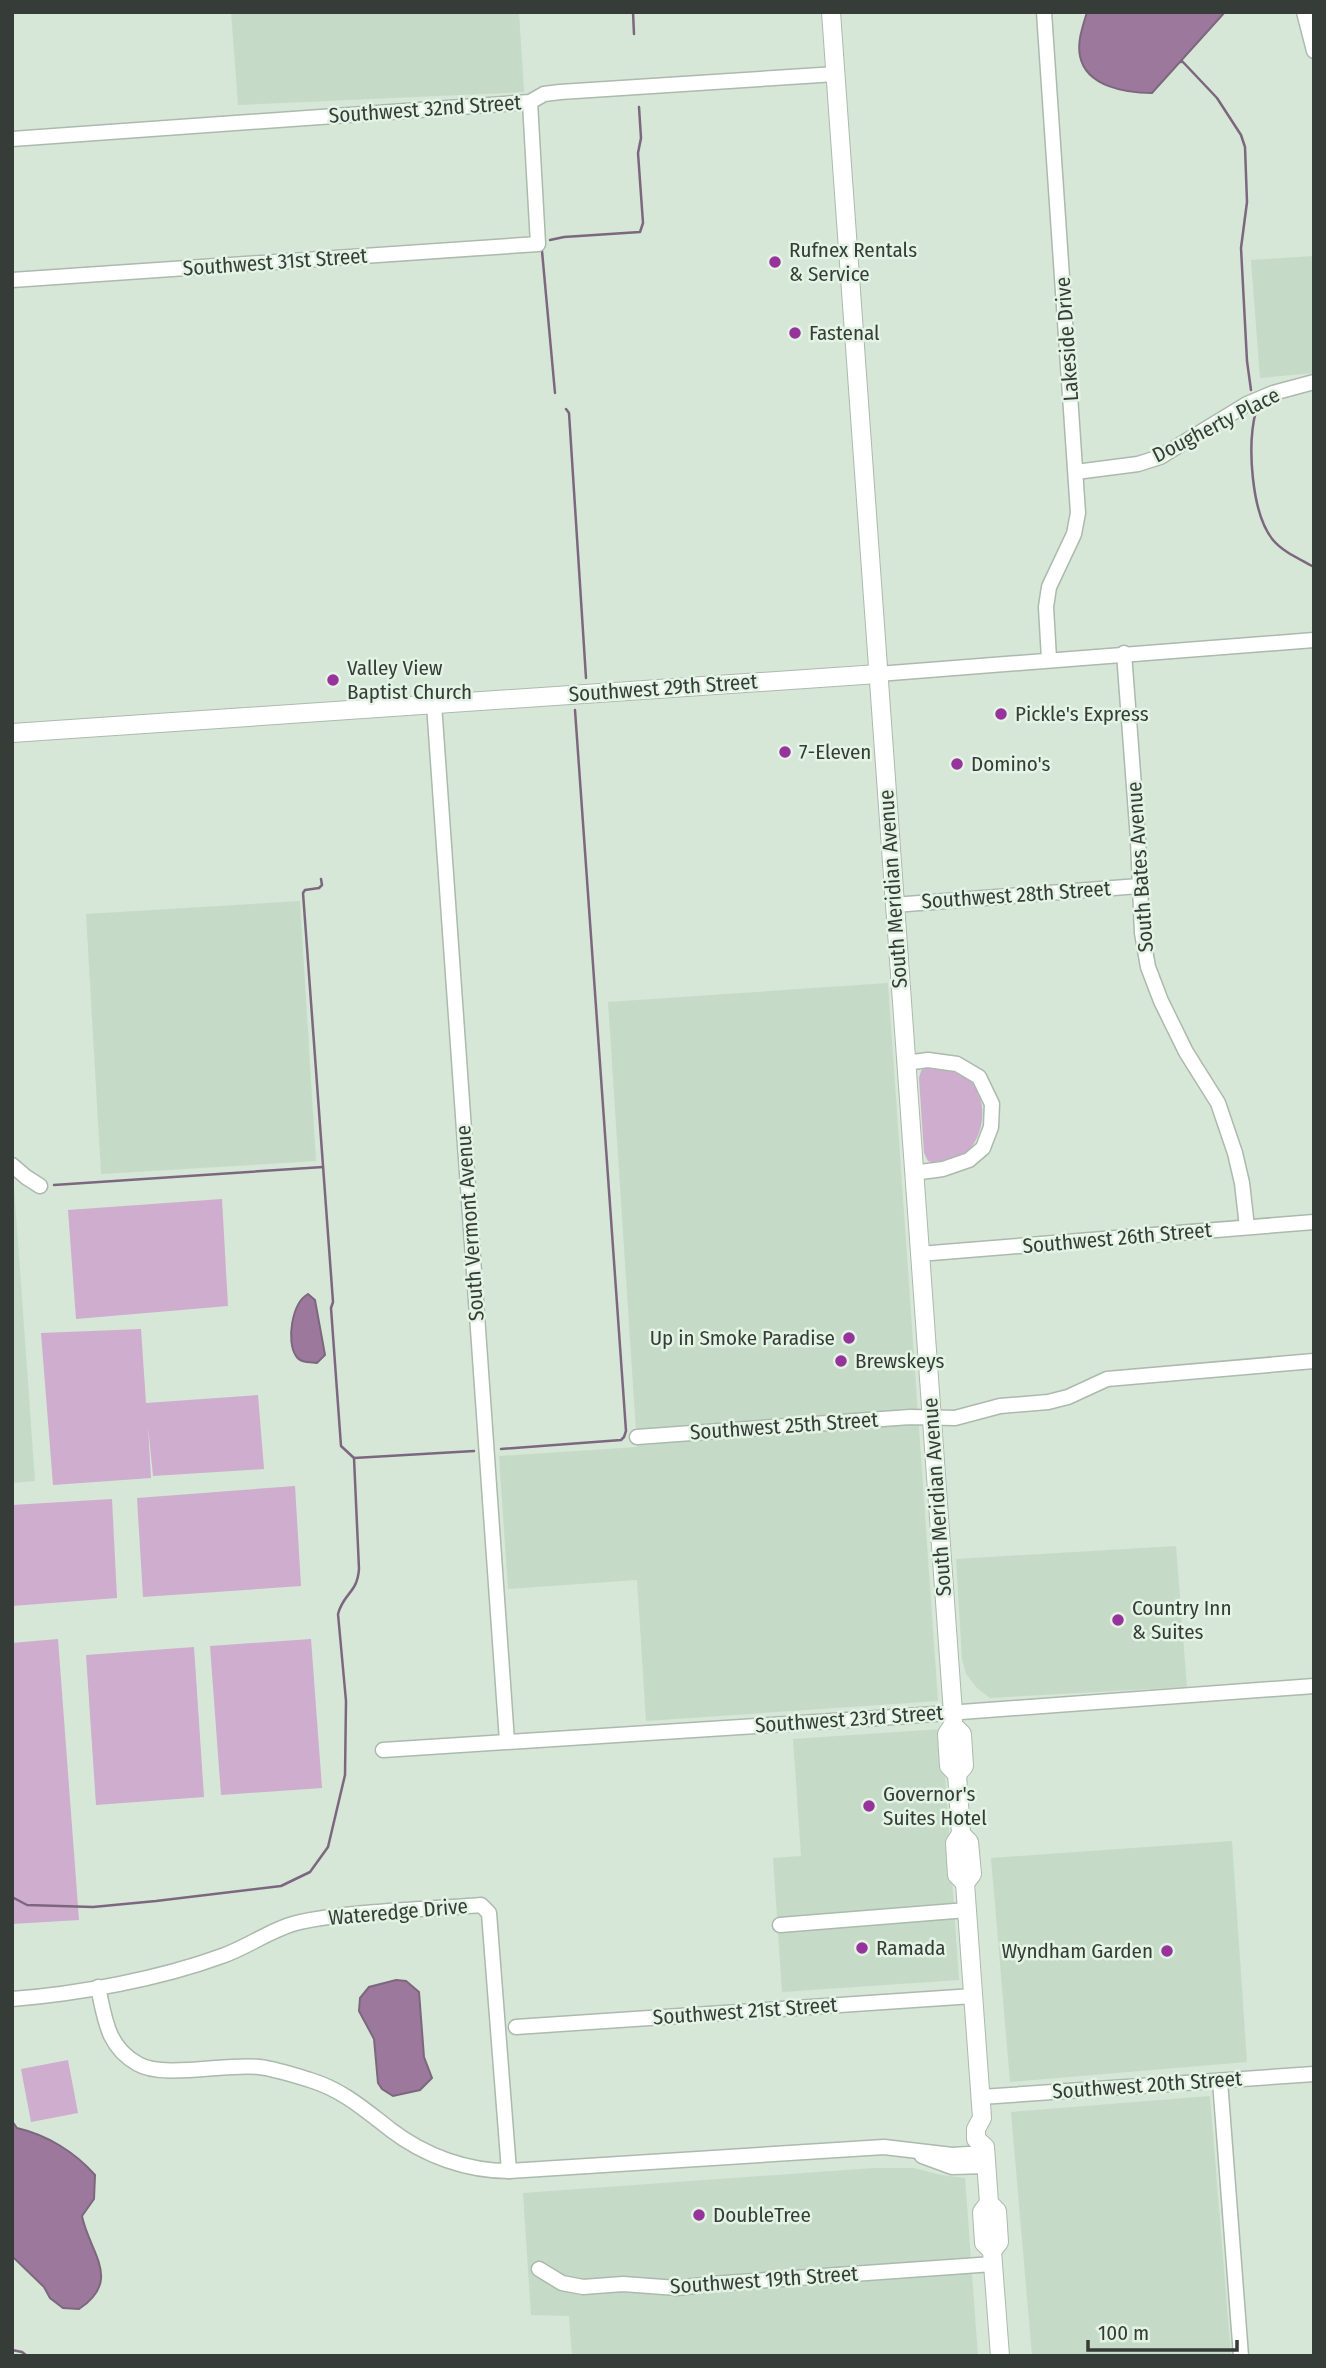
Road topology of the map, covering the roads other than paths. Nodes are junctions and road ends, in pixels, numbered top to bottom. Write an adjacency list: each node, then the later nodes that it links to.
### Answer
1 (831, 12): 5 (main road, South Meridian Avenue)
2 (1044, 12): 10 (street, Lakeside Drive)
3 (1304, 12): 4 (street)
4 (1314, 51)
5 (836, 74): 6 (street, Southwest 32nd Street); 14 (main road, South Meridian Avenue)
6 (530, 102): 7 (street, Southwest 32nd Street); 8 (street, Southwest 31st Street)
7 (12, 139)
8 (12, 280)
9 (1314, 382): 10 (street, Dougherty Place)
10 (1076, 472): 13 (street, Lakeside Drive)
11 (1314, 639): 12 (street, Southwest 29th Street)
12 (1124, 653): 13 (street, Southwest 29th Street); 17 (street, South Bates Avenue)
13 (1049, 659): 14 (street, Southwest 29th Street)
14 (878, 674): 15 (main road, Southwest 29th Street); 18 (main road, South Meridian Avenue)
15 (434, 704): 16 (main road, Southwest 29th Street); 31 (street, South Vermont Avenue)
16 (12, 733)
17 (1139, 886): 18 (street, Southwest 28th Street); 24 (street, South Bates Avenue)
18 (894, 905): 19 (main road, South Meridian Avenue)
19 (905, 1063): 21 (main road, South Meridian Avenue); 21 (street)
20 (12, 1166): 22 (street)
21 (914, 1173): 25 (main road, South Meridian Avenue)
22 (31, 1184)
23 (1314, 1222): 24 (street, Southwest 26th Street)
24 (1247, 1227): 25 (street, Southwest 26th Street)
25 (919, 1254): 27 (main road, South Meridian Avenue)
26 (1314, 1361): 27 (street, Southwest 25th Street)
27 (932, 1417): 28 (street, Southwest 25th Street); 30 (main road, South Meridian Avenue)
28 (637, 1437)
29 (1314, 1686): 30 (street, Southwest 23rd Street)
30 (953, 1719): 31 (street, Southwest 23rd Street); 33 (main road, South Meridian Avenue)
31 (507, 1741): 32 (street, Southwest 23rd Street)
32 (383, 1750)
33 (967, 1910): 34 (street); 36 (main road, South Meridian Avenue)
34 (780, 1925)
35 (98, 1987): 37 (street, Wateredge Drive); 43 (street); 43 (street, Wateredge Drive)
36 (973, 1996): 38 (street, Southwest 21st Street); 41 (main road, South Meridian Avenue)
37 (12, 1999)
38 (516, 2027)
39 (1314, 2074): 40 (street, Southwest 20th Street)
40 (1220, 2081): 41 (street, Southwest 20th Street); 47 (street)
41 (981, 2097): 42 (main road, South Meridian Avenue)
42 (985, 2155): 43 (street); 44 (main road, South Meridian Avenue)
43 (509, 2171)
44 (993, 2258): 45 (street, Southwest 19th Street); 46 (main road, South Meridian Avenue)
45 (539, 2269)
46 (1000, 2356)
47 (1241, 2356)

